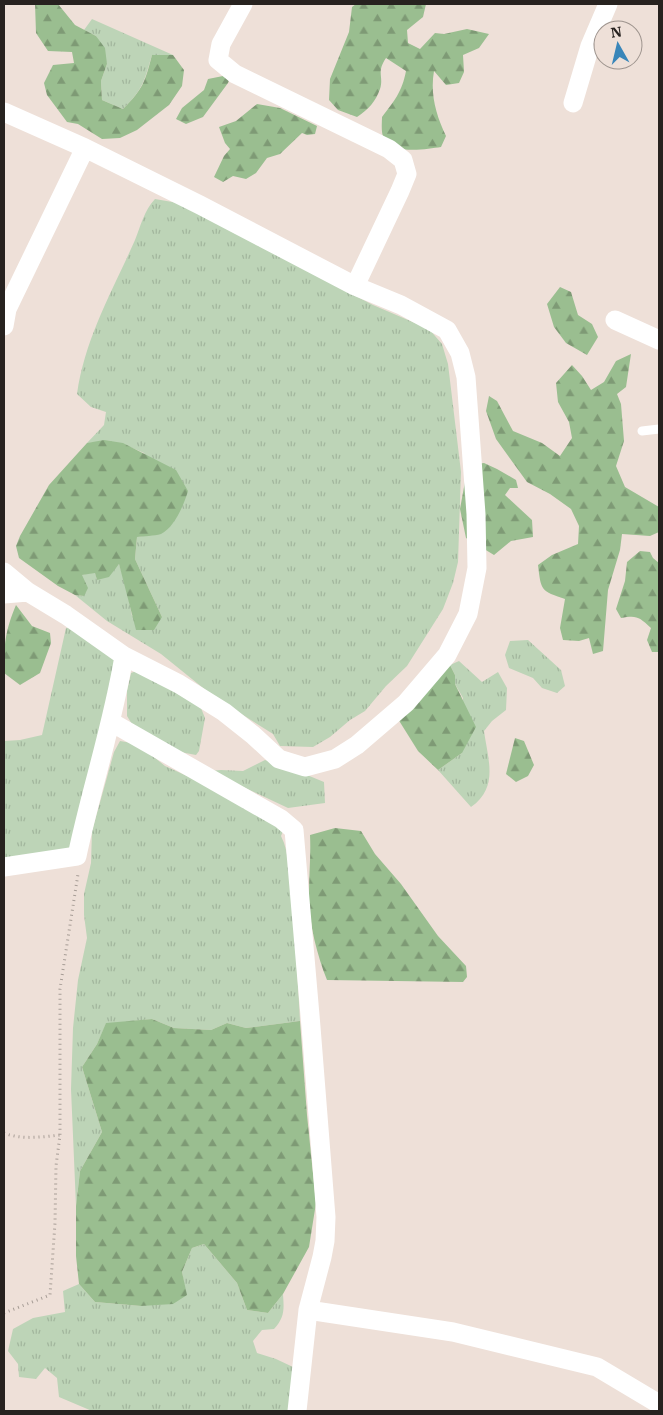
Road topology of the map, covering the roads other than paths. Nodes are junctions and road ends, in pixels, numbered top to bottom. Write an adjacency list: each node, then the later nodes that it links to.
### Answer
1 (243, 4): 6 (street)
2 (608, 4): 3 (street)
3 (572, 103)
4 (5, 119): 5 (street)
5 (85, 148): 6 (street); 8 (street)
6 (355, 286): 15 (street)
7 (615, 320): 9 (street)
8 (4, 326)
9 (659, 340)
10 (659, 429): 11 (lane)
11 (642, 431)
12 (4, 572): 13 (street)
13 (28, 592): 14 (street); 15 (street)
14 (4, 594)
15 (124, 656): 16 (street)
16 (111, 722): 17 (street); 18 (street)
17 (4, 867)
18 (308, 1310): 19 (street); 20 (street)
19 (659, 1404)
20 (297, 1411)

